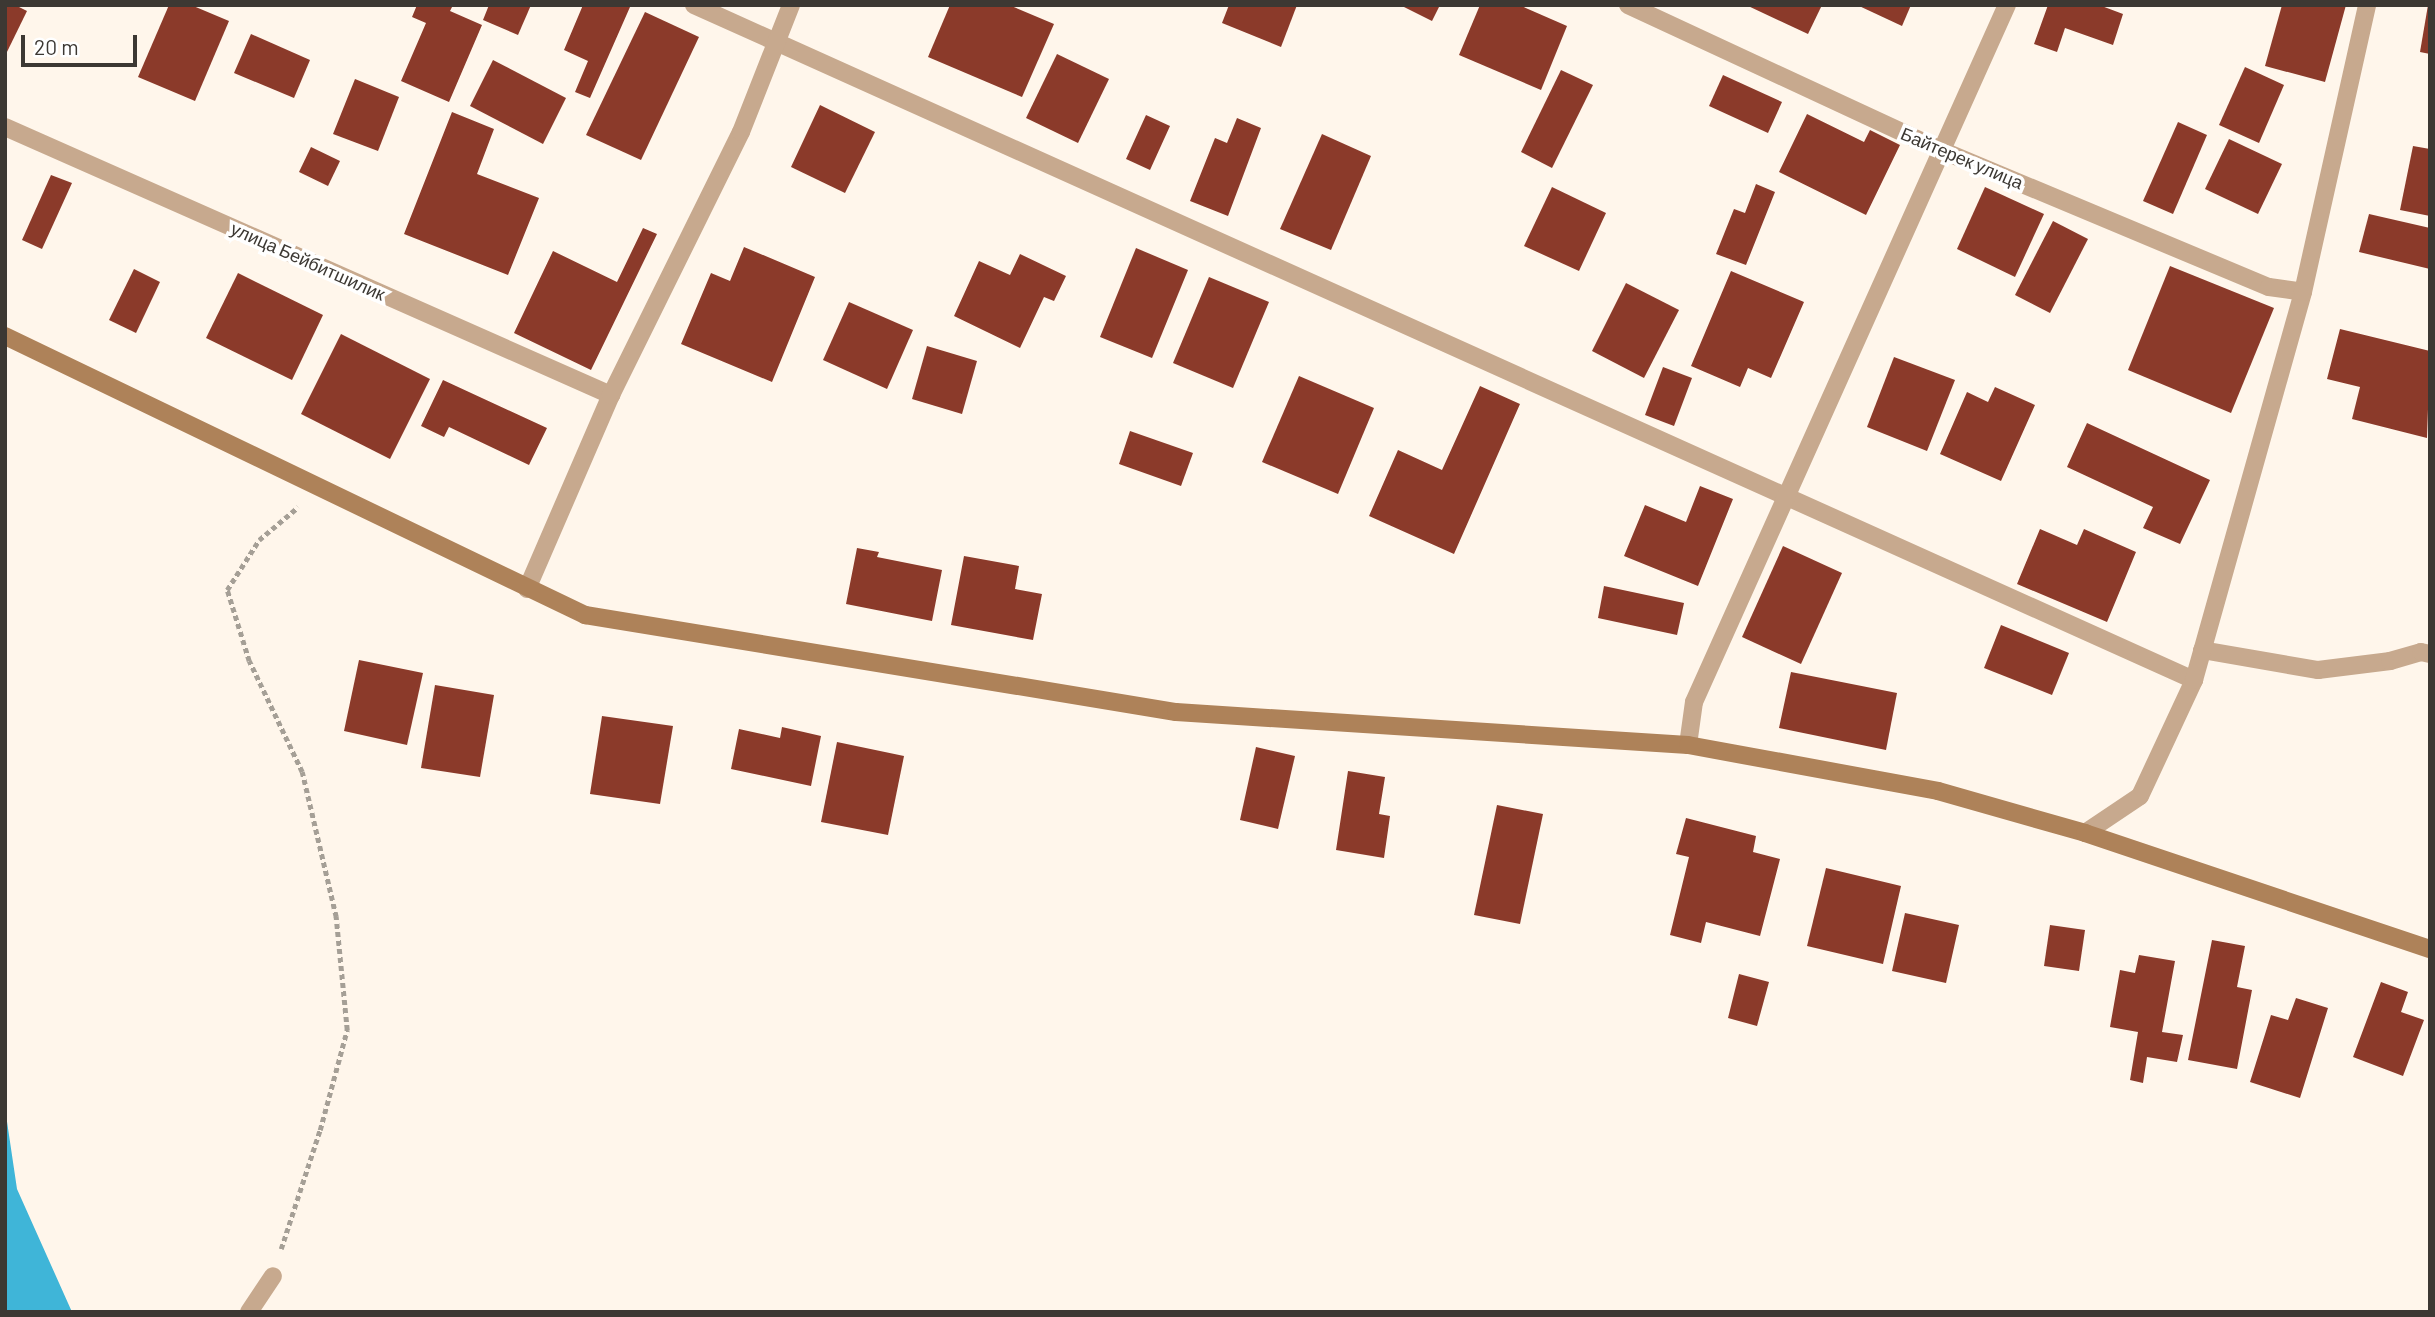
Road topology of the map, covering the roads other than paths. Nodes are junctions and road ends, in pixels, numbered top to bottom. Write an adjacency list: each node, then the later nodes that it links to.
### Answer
1 (694, 5): 6 (street)
2 (791, 5): 6 (street)
3 (1628, 5): 8 (street, Байтерек улица)
4 (2007, 5): 8 (street)
5 (2367, 5): 9 (street)
6 (775, 42): 11 (street); 12 (street)
7 (5, 127): 11 (street, улица Бейбитшилик)
8 (1941, 150): 9 (street, Байтерек улица); 12 (street)
9 (2303, 292): 14 (street)
10 (5, 336): 13 (street)
11 (611, 395): 13 (street)
12 (1786, 496): 16 (street); 17 (street)
13 (527, 589): 17 (street)
14 (2202, 650): 15 (street); 16 (street)
15 (2430, 654)
16 (2194, 680): 18 (street)
17 (1688, 745): 18 (street)
18 (2085, 833): 19 (street)
19 (2430, 949)
20 (272, 1276): 21 (street)
21 (249, 1312)

